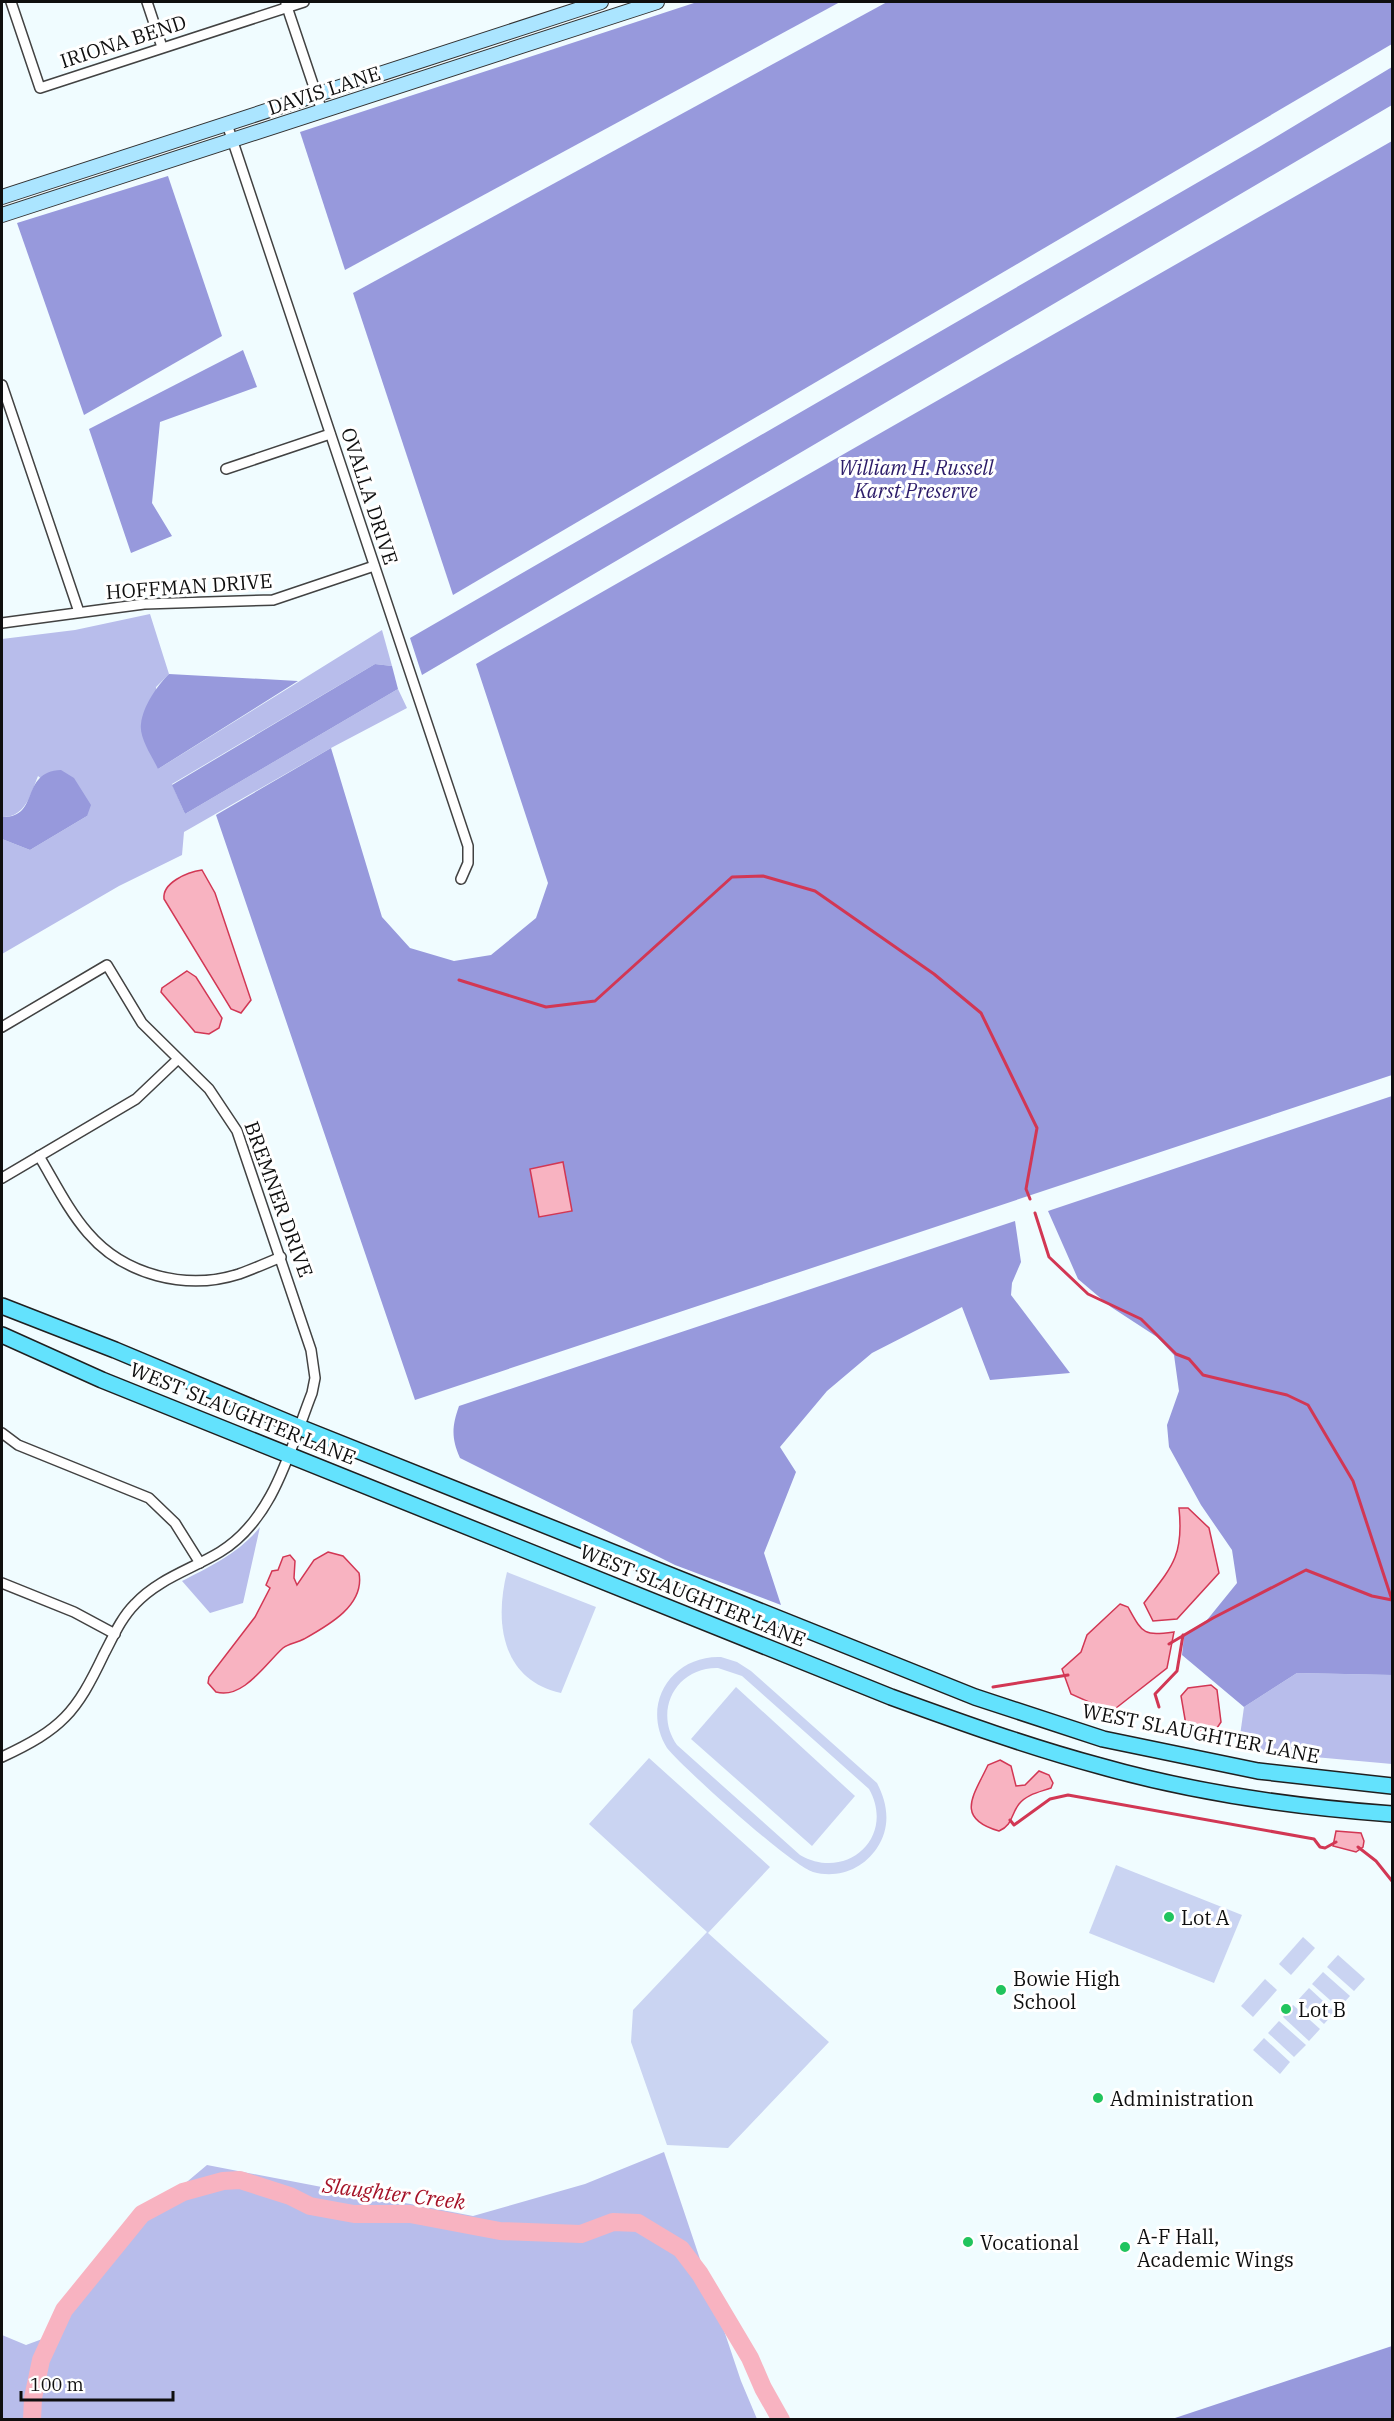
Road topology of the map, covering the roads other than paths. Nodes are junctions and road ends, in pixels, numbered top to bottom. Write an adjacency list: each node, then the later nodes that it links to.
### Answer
1 (11, 2): 7 (street, IRIONA BEND)
2 (147, 2): 7 (street)
3 (304, 2): 6 (street, IRIONA BEND)
4 (601, 2): 8 (main road, DAVIS LANE)
5 (657, 2): 9 (main road, DAVIS LANE)
6 (287, 4): 7 (street, IRIONA BEND); 8 (street)
7 (162, 47)
8 (316, 95): 9 (street); 10 (main road, DAVIS LANE)
9 (322, 111): 11 (main road, DAVIS LANE)
10 (227, 124): 11 (street, OVALLA DRIVE); 12 (main road, DAVIS LANE)
11 (232, 140): 13 (main road, DAVIS LANE); 15 (street, OVALLA DRIVE)
12 (2, 197)
13 (2, 215)
14 (2, 385): 18 (street)
15 (330, 434): 16 (street); 17 (street, OVALLA DRIVE)
16 (226, 469)
17 (374, 566): 18 (street, HOFFMAN DRIVE); 20 (street, OVALLA DRIVE)
18 (79, 612): 19 (street, HOFFMAN DRIVE)
19 (2, 623)
20 (461, 879)
21 (2, 1027): 22 (street, BREMNER DRIVE)
22 (177, 1060): 23 (street); 25 (street, BREMNER DRIVE)
23 (39, 1156): 24 (street); 25 (street)
24 (2, 1178)
25 (281, 1257): 28 (street, BREMNER DRIVE)
26 (2, 1306): 28 (main road, WEST SLAUGHTER LANE)
27 (2, 1335): 30 (main road, WEST SLAUGHTER LANE)
28 (299, 1428): 30 (street, BREMNER DRIVE); 34 (main road, WEST SLAUGHTER LANE)
29 (2, 1433): 31 (street)
30 (288, 1453): 31 (street, BREMNER DRIVE); 35 (main road, WEST SLAUGHTER LANE)
31 (200, 1563): 33 (street, BREMNER DRIVE)
32 (2, 1583): 33 (street)
33 (115, 1634): 36 (street, BREMNER DRIVE)
34 (975, 1697): 35 (main road); 37 (main road, WEST SLAUGHTER LANE)
35 (965, 1723): 38 (main road, WEST SLAUGHTER LANE)
36 (2, 1757)
37 (1392, 1786)
38 (1392, 1814)

